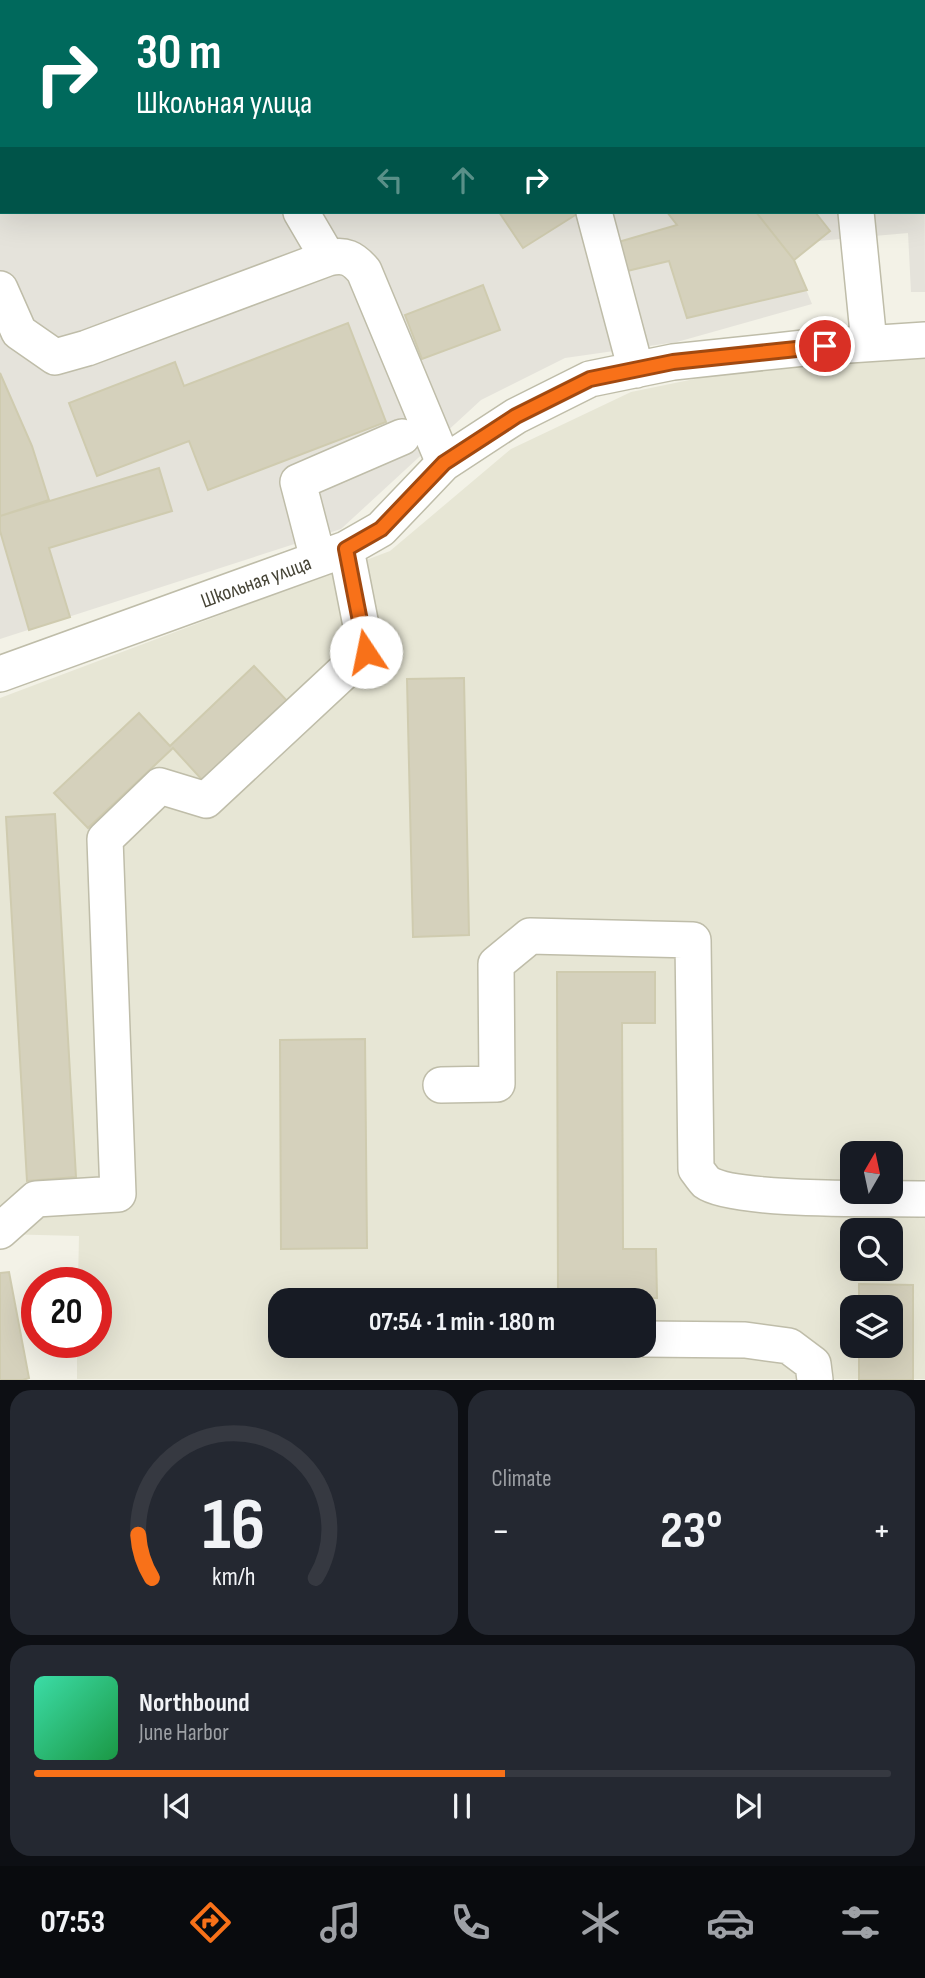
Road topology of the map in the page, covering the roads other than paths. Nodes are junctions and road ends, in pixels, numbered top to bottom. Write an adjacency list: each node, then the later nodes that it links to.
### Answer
1 (303, 214): 4 (street)
2 (595, 214): 8 (street)
3 (856, 214): 7 (street)
4 (328, 258): 5 (street); 10 (street)
5 (0, 289)
6 (925, 340): 7 (street, Школьная улица)
7 (869, 343): 8 (street, Школьная улица)
8 (636, 370): 10 (street, Школьная улица)
9 (402, 437): 11 (street)
10 (444, 463): 11 (street, Школьная улица)
11 (332, 554): 12 (street, Школьная улица); 15 (street)
12 (0, 674)
13 (441, 1084): 14 (street)
14 (925, 1199)
15 (0, 1231)
16 (656, 1339): 17 (street)
17 (815, 1380)

